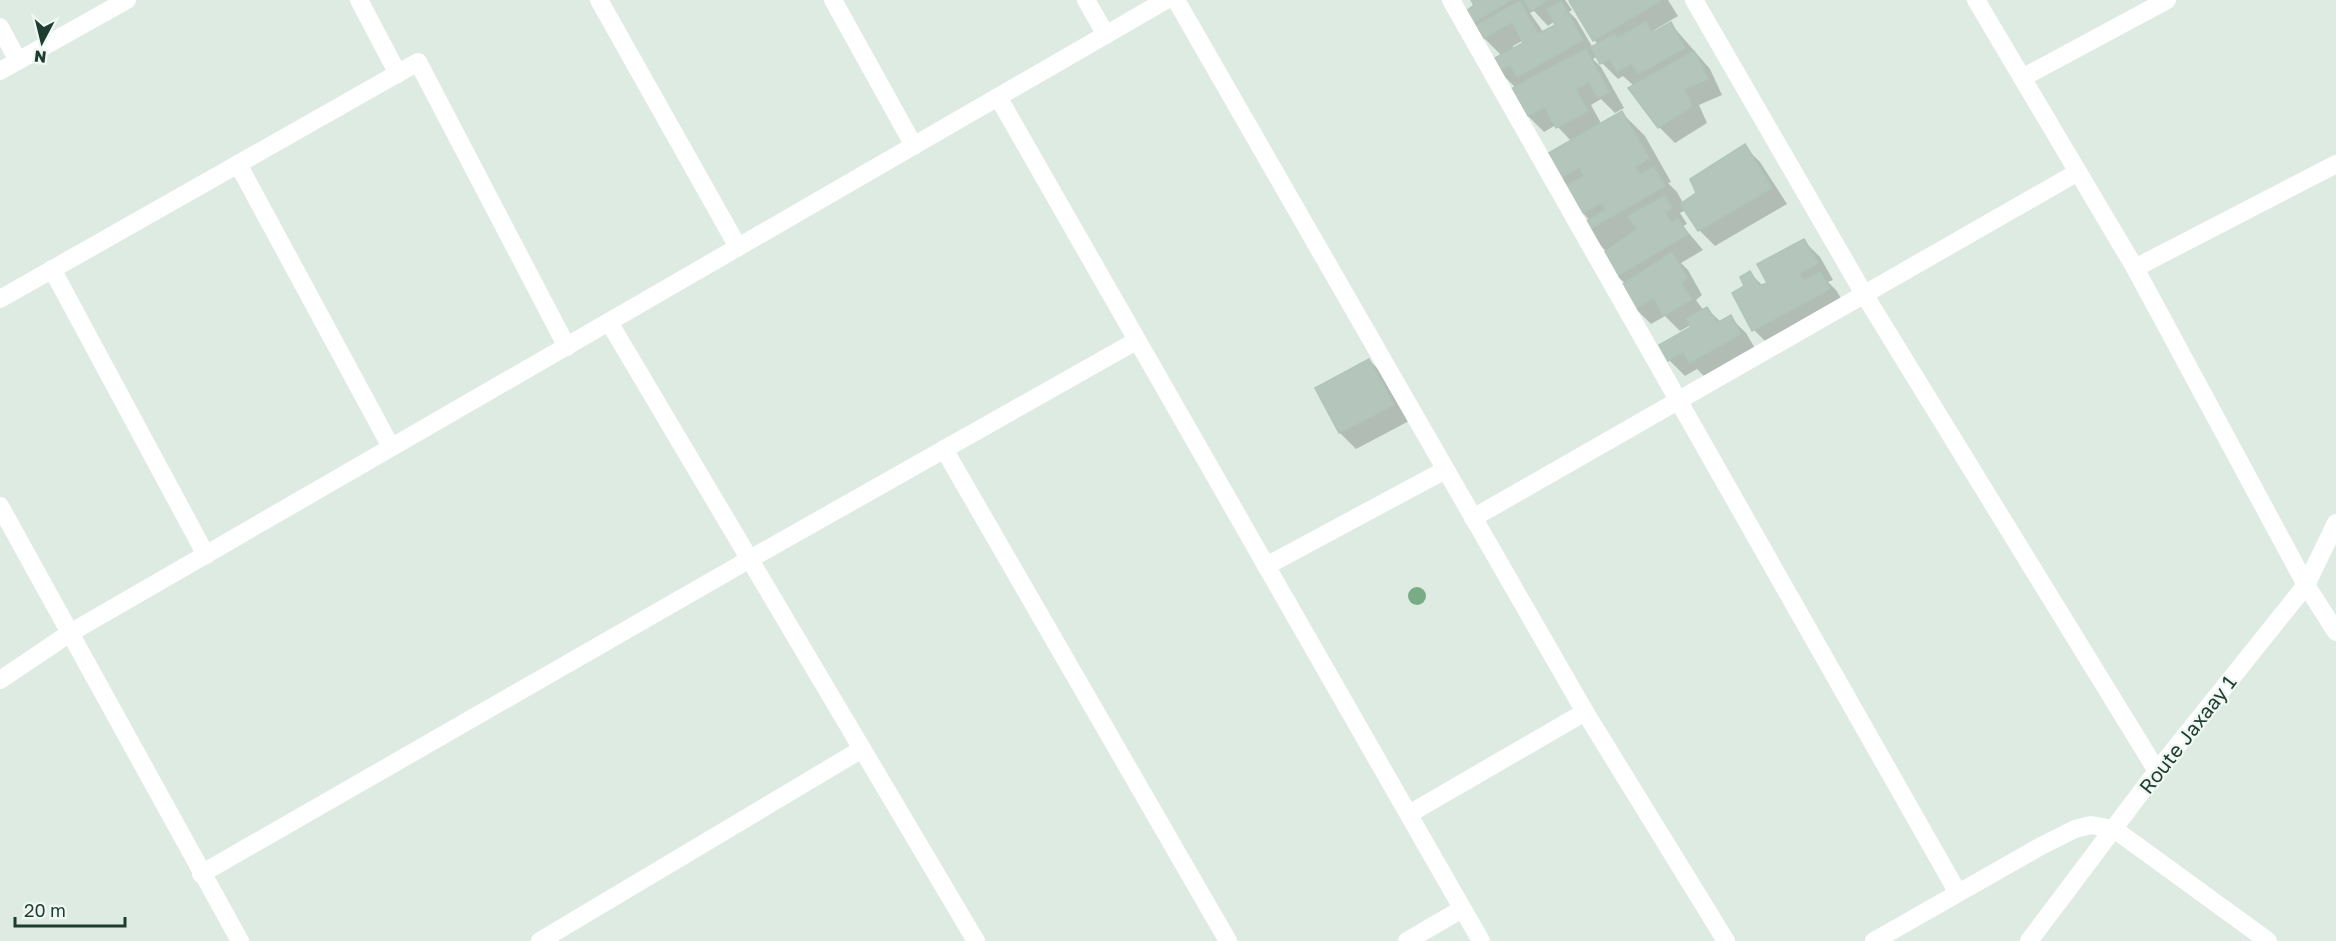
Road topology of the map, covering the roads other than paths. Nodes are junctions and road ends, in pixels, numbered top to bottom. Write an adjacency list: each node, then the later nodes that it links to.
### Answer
1 (127, 0): 14 (street)
2 (359, 0): 16 (street)
3 (599, 0): 23 (street)
4 (833, 0): 19 (street)
5 (1086, 0): 13 (street)
6 (1166, 0): 13 (street)
7 (1176, 0): 34 (street)
8 (1451, 0): 31 (street)
9 (1694, 0): 26 (street)
10 (1976, 0): 17 (street)
11 (2167, 0): 17 (street)
12 (0, 27): 14 (street)
13 (1106, 35): 18 (street)
14 (18, 61): 15 (street)
15 (0, 70)
16 (398, 74): 20 (street); 30 (street)
17 (2022, 78): 22 (street)
18 (998, 97): 19 (street); 29 (street)
19 (914, 146): 23 (street)
20 (238, 164): 25 (street); 32 (street)
21 (2336, 164): 24 (street)
22 (2078, 172): 24 (street); 26 (street)
23 (738, 247): 28 (street)
24 (2135, 268): 41 (street)
25 (52, 269): 27 (street); 38 (street)
26 (1864, 294): 31 (street); 47 (street)
27 (0, 299)
28 (609, 322): 30 (street); 39 (street)
29 (1136, 341): 33 (street); 40 (street)
30 (567, 346): 32 (street)
31 (1679, 401): 36 (street); 51 (street)
32 (391, 447): 38 (street)
33 (944, 449): 39 (street); 56 (street)
34 (1445, 470): 36 (street); 40 (street)
35 (0, 506): 43 (street)
36 (1473, 518): 45 (street)
37 (2336, 523): 41 (street, Route Jaxaay 1)
38 (206, 555): 43 (street)
39 (750, 559): 46 (street); 50 (street)
40 (1266, 566): 48 (street)
41 (2306, 585): 42 (street); 47 (street, Route Jaxaay 1)
42 (2336, 632)
43 (70, 633): 44 (street); 50 (street)
44 (0, 680)
45 (1585, 712): 48 (street); 59 (street)
46 (862, 749): 53 (street); 55 (street)
47 (2157, 771): 49 (street, Route Jaxaay 1)
48 (1409, 814): 52 (street)
49 (2114, 829): 51 (street); 61 (street, Route Jaxaay 1); 62 (street)
50 (201, 873): 54 (street)
51 (1958, 893): 60 (street)
52 (1462, 909): 57 (street); 58 (street)
53 (969, 939)
54 (240, 941)
55 (540, 941)
56 (1228, 941)
57 (1407, 941)
58 (1481, 941)
59 (1726, 941)
60 (1874, 941)
61 (2029, 941)
62 (2268, 941)

